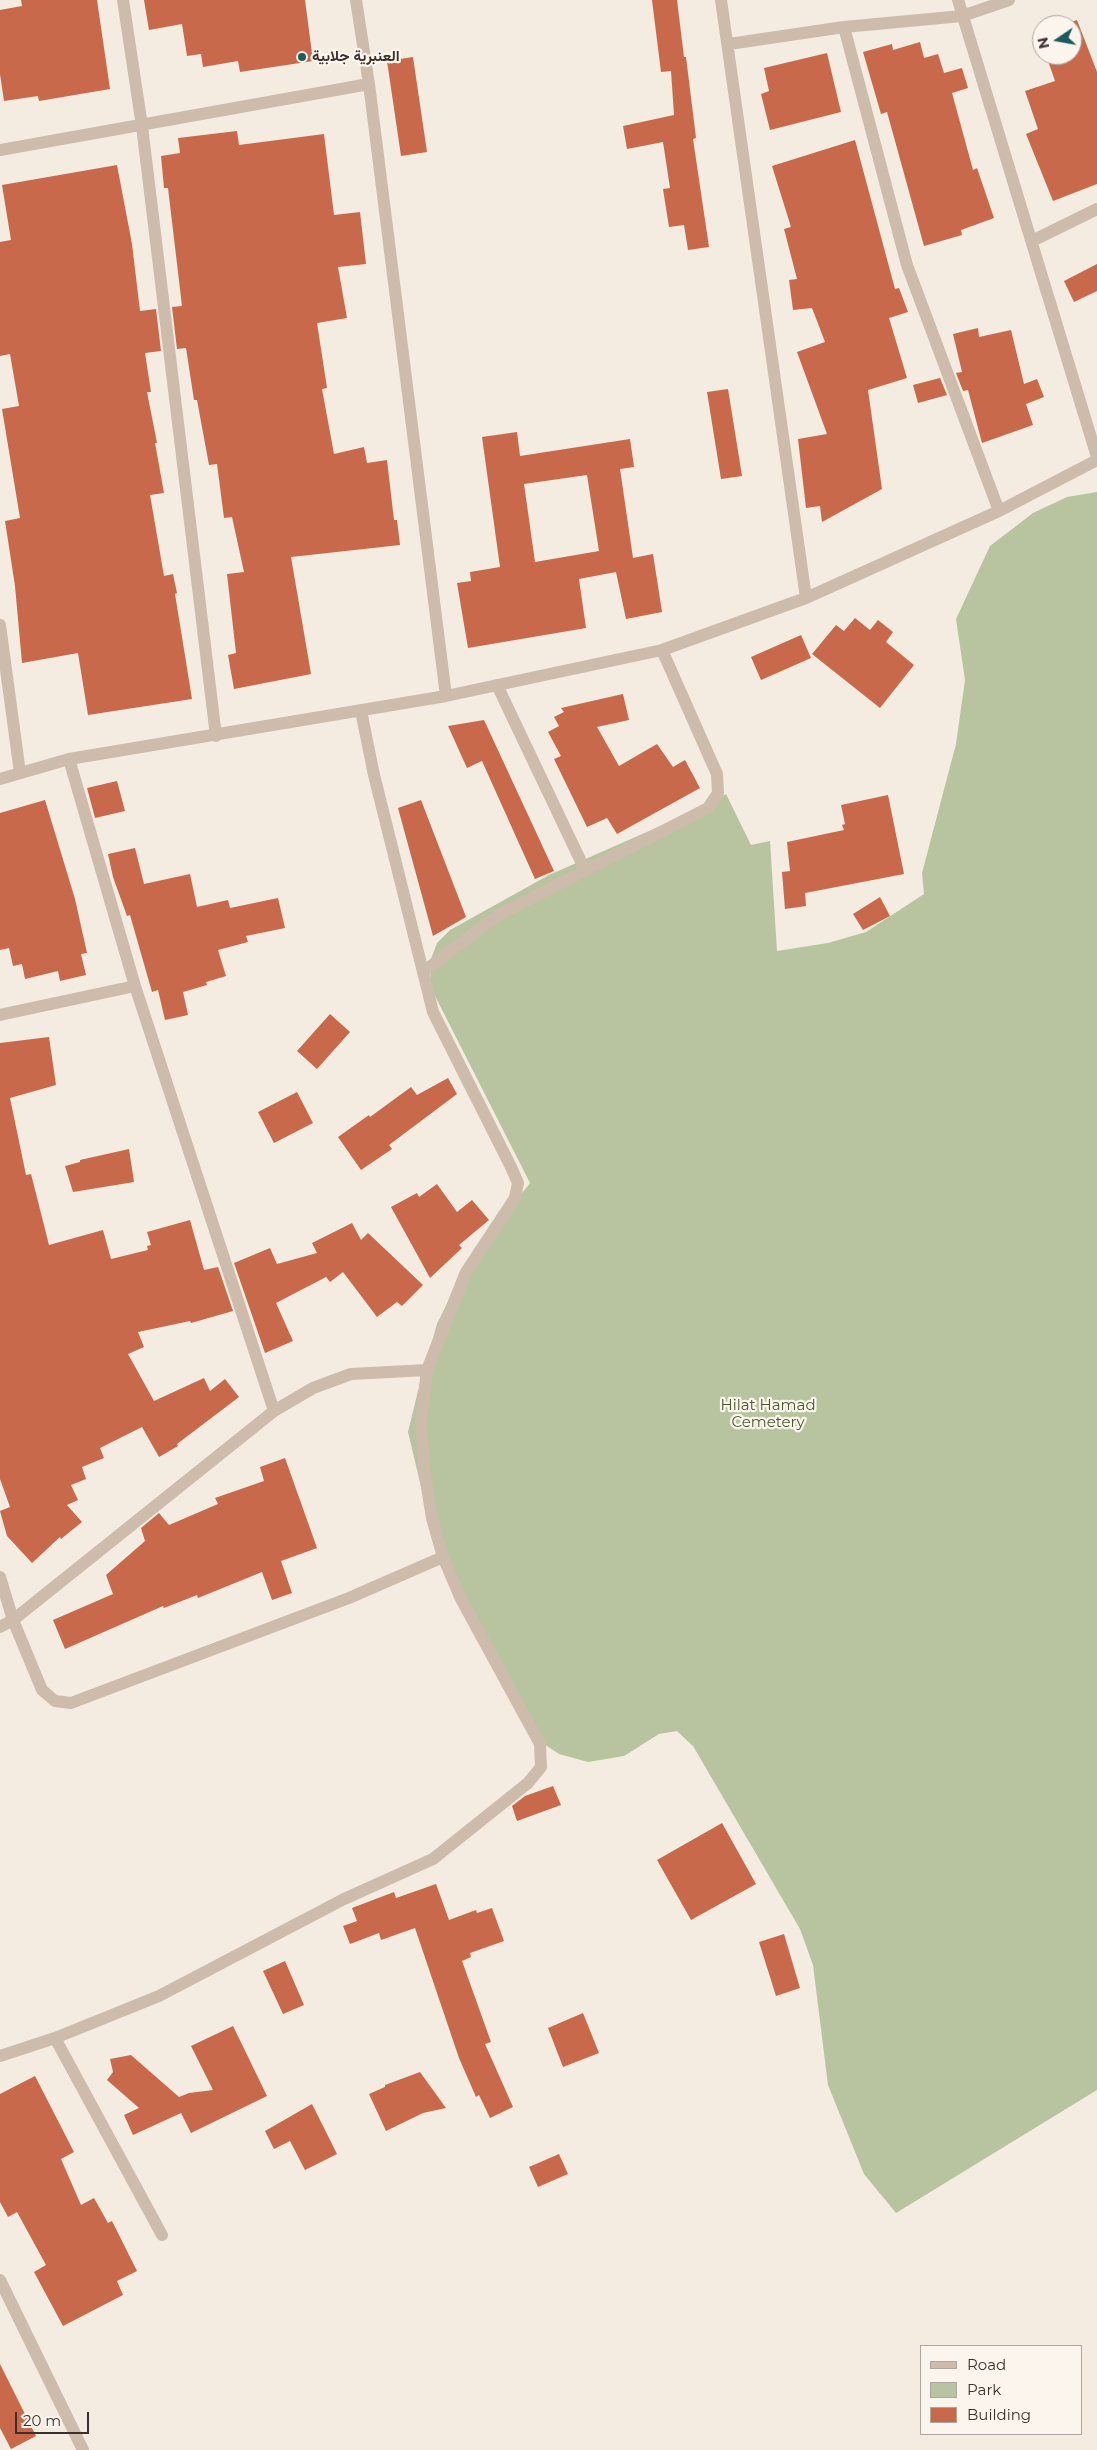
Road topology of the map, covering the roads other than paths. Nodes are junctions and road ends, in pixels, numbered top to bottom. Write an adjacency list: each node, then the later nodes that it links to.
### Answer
1 (123, 0): 10 (street)
2 (356, 0): 9 (street)
3 (721, 0): 8 (street)
4 (958, 0): 6 (street)
5 (1008, 0): 6 (street)
6 (962, 16): 7 (street); 13 (street)
7 (844, 27): 8 (street); 15 (street)
8 (729, 44): 16 (street)
9 (369, 84): 10 (street); 20 (street)
10 (142, 126): 11 (street); 22 (street)
11 (0, 150)
12 (1097, 209): 13 (street)
13 (1032, 241): 14 (street)
14 (1097, 458): 15 (street)
15 (998, 511): 16 (street)
16 (806, 598): 18 (street)
17 (0, 624): 24 (street)
18 (662, 650): 19 (street); 26 (street)
19 (497, 686): 20 (street); 26 (street)
20 (446, 696): 21 (street)
21 (361, 711): 22 (street); 27 (street)
22 (216, 736): 23 (street)
23 (69, 759): 24 (street); 28 (street)
24 (20, 773): 25 (street)
25 (0, 779)
26 (585, 870): 27 (street)
27 (424, 972): 30 (street)
28 (135, 986): 29 (street); 31 (street)
29 (0, 1015)
30 (427, 1370): 31 (street); 32 (street)
31 (274, 1411): 34 (street)
32 (443, 1557): 34 (street); 36 (street)
33 (0, 1577): 34 (street)
34 (13, 1620): 35 (street)
35 (0, 1626)
36 (54, 2038): 37 (street); 38 (street)
37 (0, 2056)
38 (162, 2235)
39 (0, 2280): 40 (street)
40 (84, 2450)

